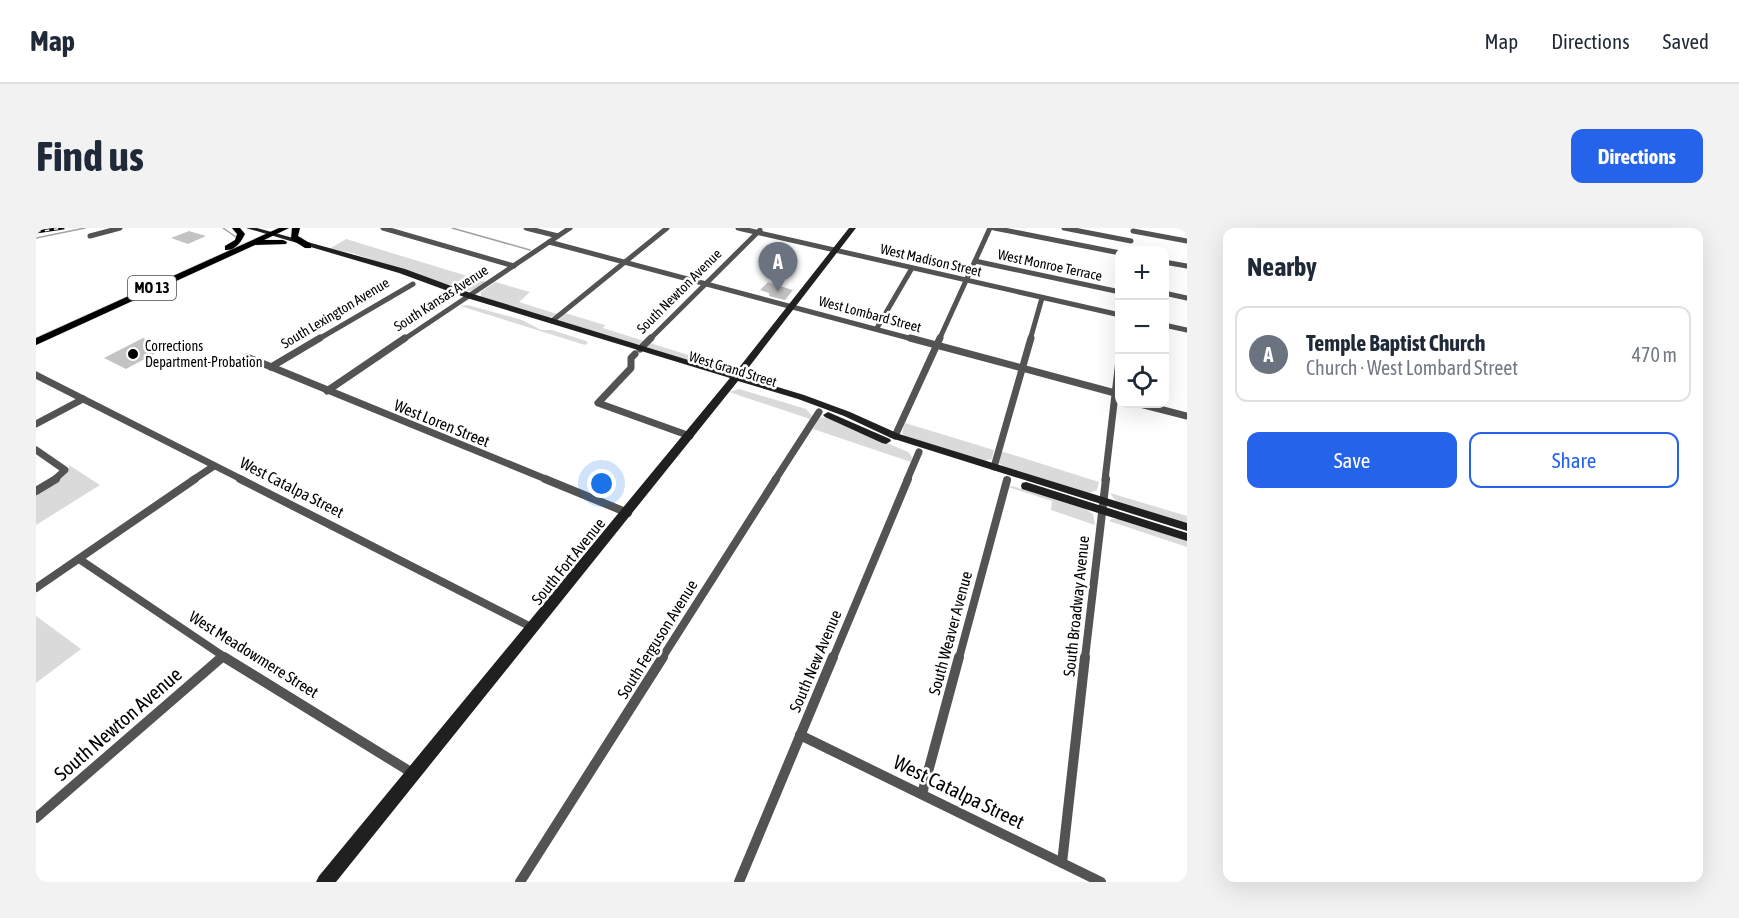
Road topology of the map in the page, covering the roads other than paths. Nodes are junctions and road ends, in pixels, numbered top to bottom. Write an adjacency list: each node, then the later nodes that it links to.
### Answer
1 (120, 228): 17 (street)
2 (236, 228): 26 (main road)
3 (249, 228): 16 (main road, West Grand Street)
4 (285, 228): 16 (main road, MO 13)
5 (296, 228): 23 (main road)
6 (383, 228): 31 (street)
7 (526, 228): 18 (street)
8 (570, 228): 18 (street, South Kansas Avenue)
9 (667, 228): 29 (street)
10 (738, 228): 15 (street, West Madison Street)
11 (853, 228): 25 (main road, South Fort Avenue)
12 (992, 228): 27 (street); 28 (street)
13 (1064, 228): 19 (street)
14 (1133, 229): 19 (street); 20 (street)
15 (760, 230): 25 (street, West Madison Street); 36 (street, South Newton Avenue)
16 (269, 232): 21 (main road, West Grand Street); 23 (main road, West Grand Street); 26 (main road, MO 13)
17 (90, 236)
18 (558, 236): 22 (street, South Kansas Avenue)
19 (1131, 241): 24 (street)
20 (1187, 241)
21 (284, 242): 26 (main road); 35 (main road, West Grand Street)
22 (549, 242): 29 (street, West Lombard Street); 31 (street, South Kansas Avenue)
23 (308, 246): 41 (main road, West Grand Street)
24 (1130, 246)
25 (835, 250): 33 (street, West Madison Street); 42 (main road, South Fort Avenue)
26 (225, 252): 48 (main road, MO 13); 49 (main road, MO 13)
27 (1115, 252)
28 (975, 261): 34 (street); 37 (street, West Monroe Terrace)
29 (625, 262): 36 (street, West Lombard Street); 44 (street)
30 (1169, 263): 32 (street)
31 (514, 266): 41 (street, South Kansas Avenue)
32 (1187, 266)
33 (912, 268): 34 (street, West Madison Street); 46 (street)
34 (966, 280): 39 (street, West Madison Street); 50 (street)
35 (413, 284): 41 (main road, West Grand Street); 53 (street, South Lexington Avenue)
36 (706, 284): 42 (street, West Lombard Street); 51 (street, South Newton Avenue)
37 (1115, 291)
38 (1169, 294): 40 (street)
39 (1042, 298): 43 (street, West Madison Street); 54 (street)
40 (1187, 298)
41 (466, 299): 44 (main road, West Grand Street); 51 (main road, West Grand Street); 57 (street, South Kansas Avenue)
42 (791, 306): 46 (street, West Lombard Street); 56 (main road, South Fort Avenue)
43 (1115, 314)
44 (552, 321): 51 (main road, West Grand Street)
45 (1169, 326): 47 (street)
46 (877, 328): 50 (street, West Lombard Street)
47 (1187, 330)
48 (36, 336)
49 (36, 342)
50 (936, 344): 54 (street, West Lombard Street); 66 (street)
51 (637, 351): 56 (main road, West Grand Street); 65 (street, South Newton Avenue)
52 (247, 357): 53 (street, West Loren Street)
53 (271, 368): 57 (street, West Loren Street)
54 (1022, 368): 58 (street, West Lombard Street); 70 (street)
55 (36, 375): 59 (street, West Catalpa Street)
56 (733, 381): 62 (main road, West Grand Street); 65 (main road, South Fort Avenue); 66 (main road, West Grand Street)
57 (327, 391): 74 (street, West Loren Street)
58 (1115, 395)
59 (83, 399): 64 (street); 69 (street, West Catalpa Street)
60 (1115, 408): 73 (street, South Broadway Avenue)
61 (1156, 408): 63 (street)
62 (819, 412): 68 (main road, West Grand Street); 87 (street, South Ferguson Avenue)
63 (1187, 416)
64 (36, 424)
65 (690, 435): 74 (main road, South Fort Avenue)
66 (895, 436): 70 (main road, West Grand Street)
67 (36, 450): 72 (street)
68 (919, 452): 71 (main road, West Grand Street); 81 (street, South New Avenue)
69 (214, 466): 77 (street); 79 (street, West Catalpa Street)
70 (994, 467): 73 (main road, West Grand Street)
71 (1006, 480): 73 (main road, West Grand Street); 83 (street, South Weaver Avenue)
72 (36, 491)
73 (1102, 505): 75 (main road, West Grand Street); 76 (main road, West Grand Street); 85 (street, South Broadway Avenue)
74 (628, 513): 79 (main road, South Fort Avenue)
75 (1187, 528)
76 (1187, 537)
77 (79, 559): 78 (street); 80 (street, West Meadowmere Street)
78 (36, 588)
79 (533, 628): 82 (main road, South Fort Avenue)
80 (223, 656): 82 (street, West Meadowmere Street); 84 (street, South Newton Avenue)
81 (800, 735): 83 (street, West Catalpa Street); 88 (street, South New Avenue)
82 (414, 774): 86 (main road, South Fort Avenue)
83 (922, 794): 85 (street, West Catalpa Street)
84 (36, 818)
85 (1062, 863): 89 (street, West Catalpa Street)
86 (331, 880)
87 (520, 882)
88 (739, 882)
89 (1101, 882)

